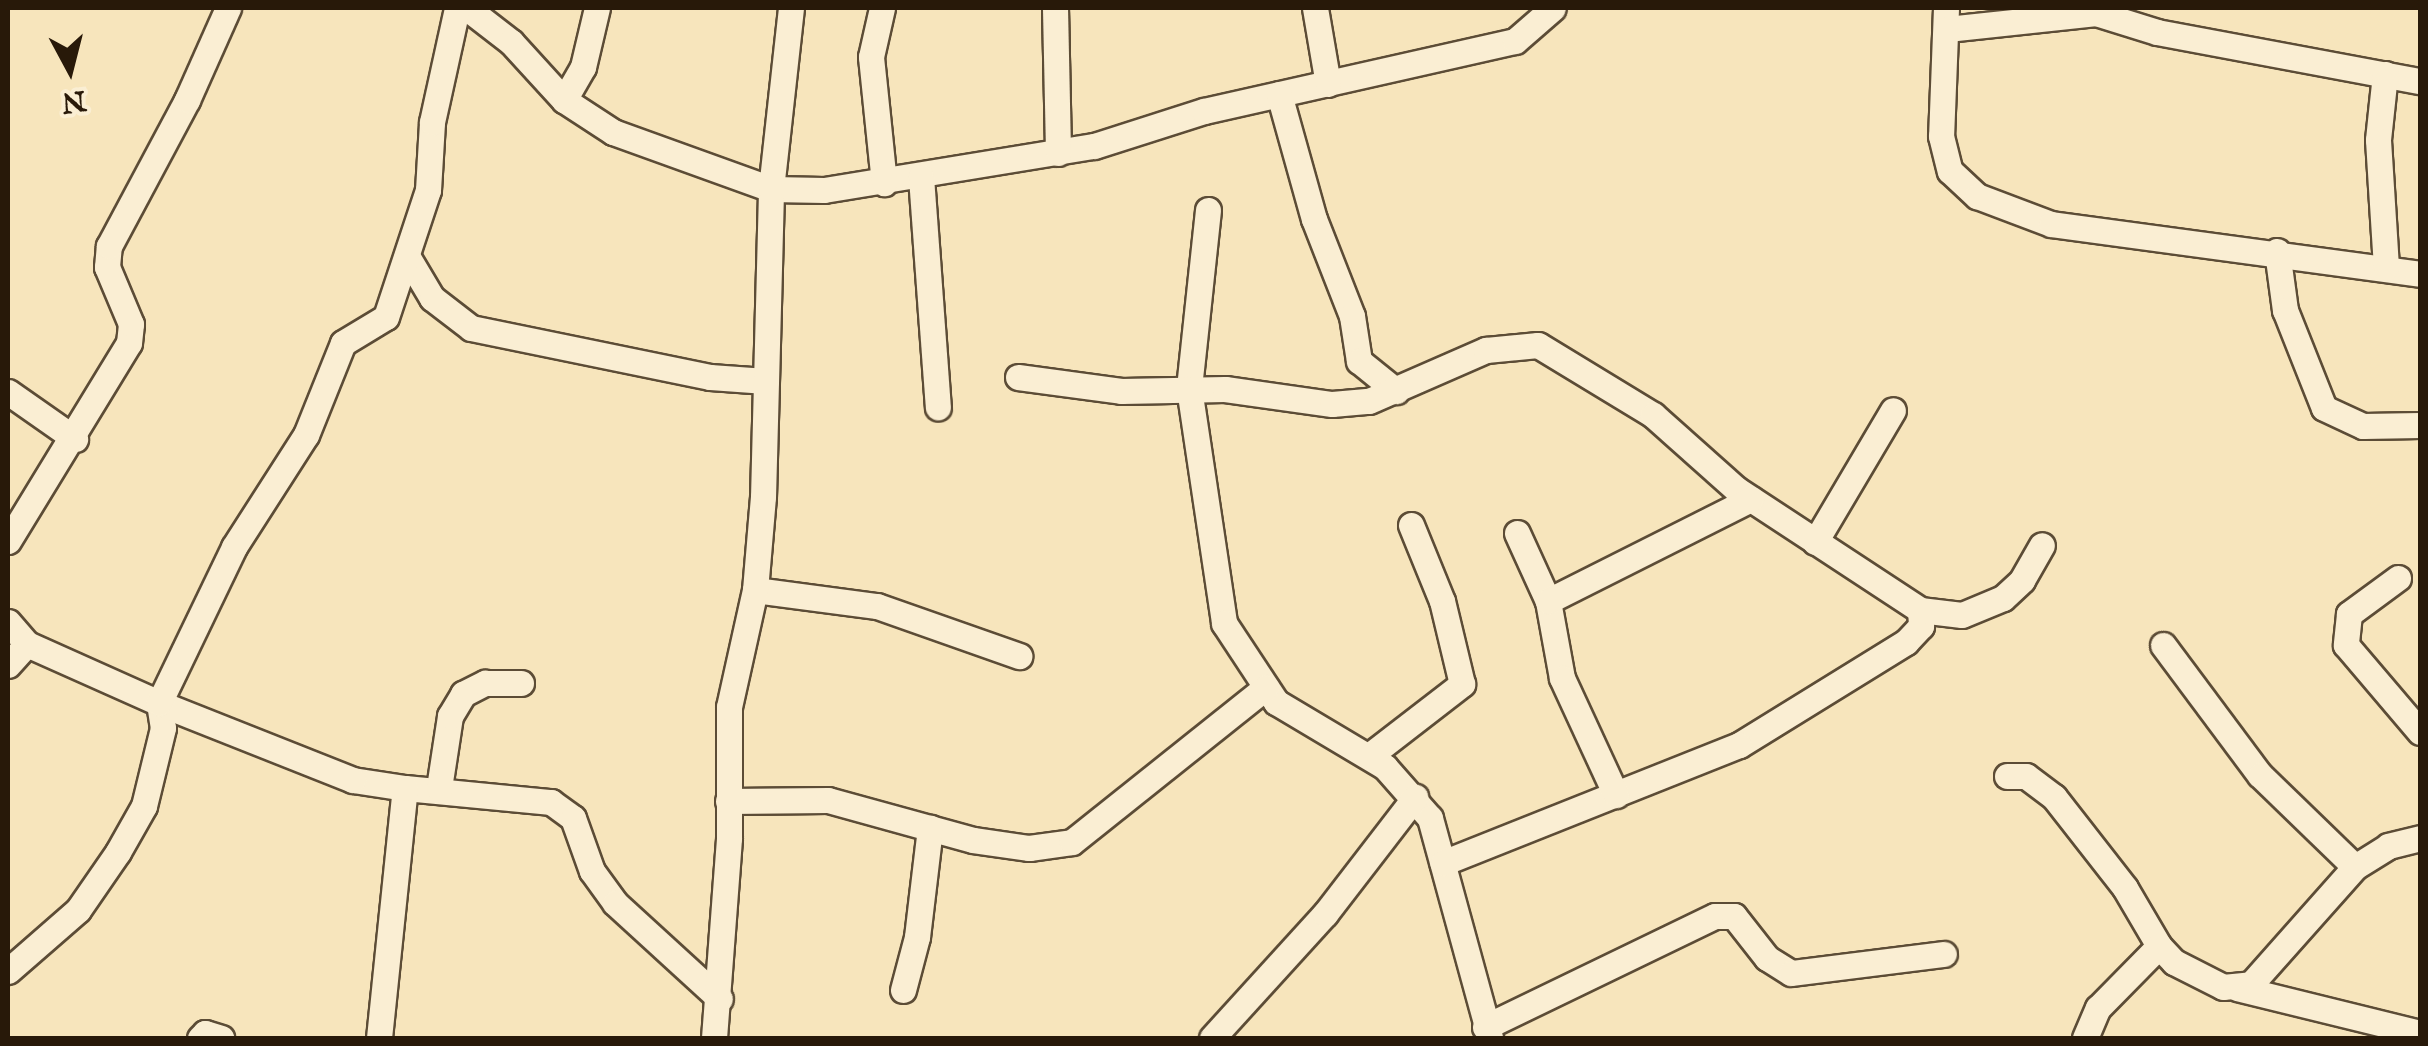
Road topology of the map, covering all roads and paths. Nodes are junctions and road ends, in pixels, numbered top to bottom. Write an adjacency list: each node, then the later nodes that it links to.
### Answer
1 (228, 8): 37 (street)
2 (457, 8): 22 (street)
3 (467, 8): 15 (street)
4 (597, 8): 15 (street)
5 (791, 8): 19 (street)
6 (882, 8): 18 (street)
7 (1055, 8): 16 (street)
8 (1315, 8): 13 (street)
9 (1553, 8): 13 (street)
10 (1947, 18): 11 (street); 21 (street)
11 (2385, 74): 12 (street); 23 (street)
12 (2420, 81)
13 (1328, 84): 14 (street)
14 (1279, 94): 16 (street); 27 (street)
15 (564, 100): 19 (street)
16 (1058, 153): 17 (street)
17 (922, 177): 18 (street); 34 (street)
18 (884, 182): 19 (street)
19 (771, 189): 29 (street)
20 (1208, 210): 30 (street)
21 (2277, 251): 23 (street); 36 (street)
22 (407, 256): 25 (street); 26 (street)
23 (2386, 268): 24 (street)
24 (2420, 274)
25 (432, 298): 26 (street); 29 (street)
26 (393, 299): 55 (street)
27 (1360, 362): 31 (street); 33 (street)
28 (1018, 377): 30 (street)
29 (766, 380): 45 (street)
30 (1189, 388): 33 (street); 54 (street)
31 (1396, 391): 33 (street); 38 (street)
32 (8, 392): 37 (street)
33 (1332, 404)
34 (938, 407)
35 (1893, 410): 42 (street)
36 (2420, 425)
37 (75, 439): 41 (street)
38 (1751, 498): 42 (street); 46 (street)
39 (1411, 525): 57 (street)
40 (1517, 533): 46 (street)
41 (8, 541)
42 (1815, 542): 47 (street)
43 (2042, 545): 47 (street)
44 (2398, 578): 56 (street)
45 (755, 590): 51 (street); 63 (street)
46 (1548, 602): 61 (street)
47 (1920, 610): 61 (street)
48 (8, 622): 49 (street)
49 (27, 644): 52 (street); 55 (street)
50 (2164, 645): 67 (street)
51 (1019, 656)
52 (8, 665)
53 (521, 683): 60 (street)
54 (1266, 687): 57 (street); 64 (street)
55 (160, 704): 59 (street); 70 (street)
56 (2420, 732)
57 (1369, 756): 62 (street)
58 (2007, 776): 68 (street)
59 (405, 788): 60 (street); 78 (street)
60 (438, 788): 73 (street)
61 (1616, 795): 66 (street)
62 (1414, 796): 66 (street); 80 (street)
63 (728, 801): 64 (street); 73 (street)
64 (930, 828): 72 (street)
65 (2419, 830): 67 (street)
66 (1443, 864): 74 (street)
67 (2355, 867): 71 (street)
68 (2159, 946): 71 (street); 81 (street)
69 (1944, 954): 74 (street)
70 (8, 971)
71 (2237, 988): 75 (street)
72 (903, 990)
73 (720, 999): 79 (street)
74 (1488, 1033)
75 (2420, 1036)
76 (200, 1038): 77 (street)
77 (220, 1038)
78 (379, 1038)
79 (714, 1038)
80 (1212, 1038)
81 (2085, 1038)

